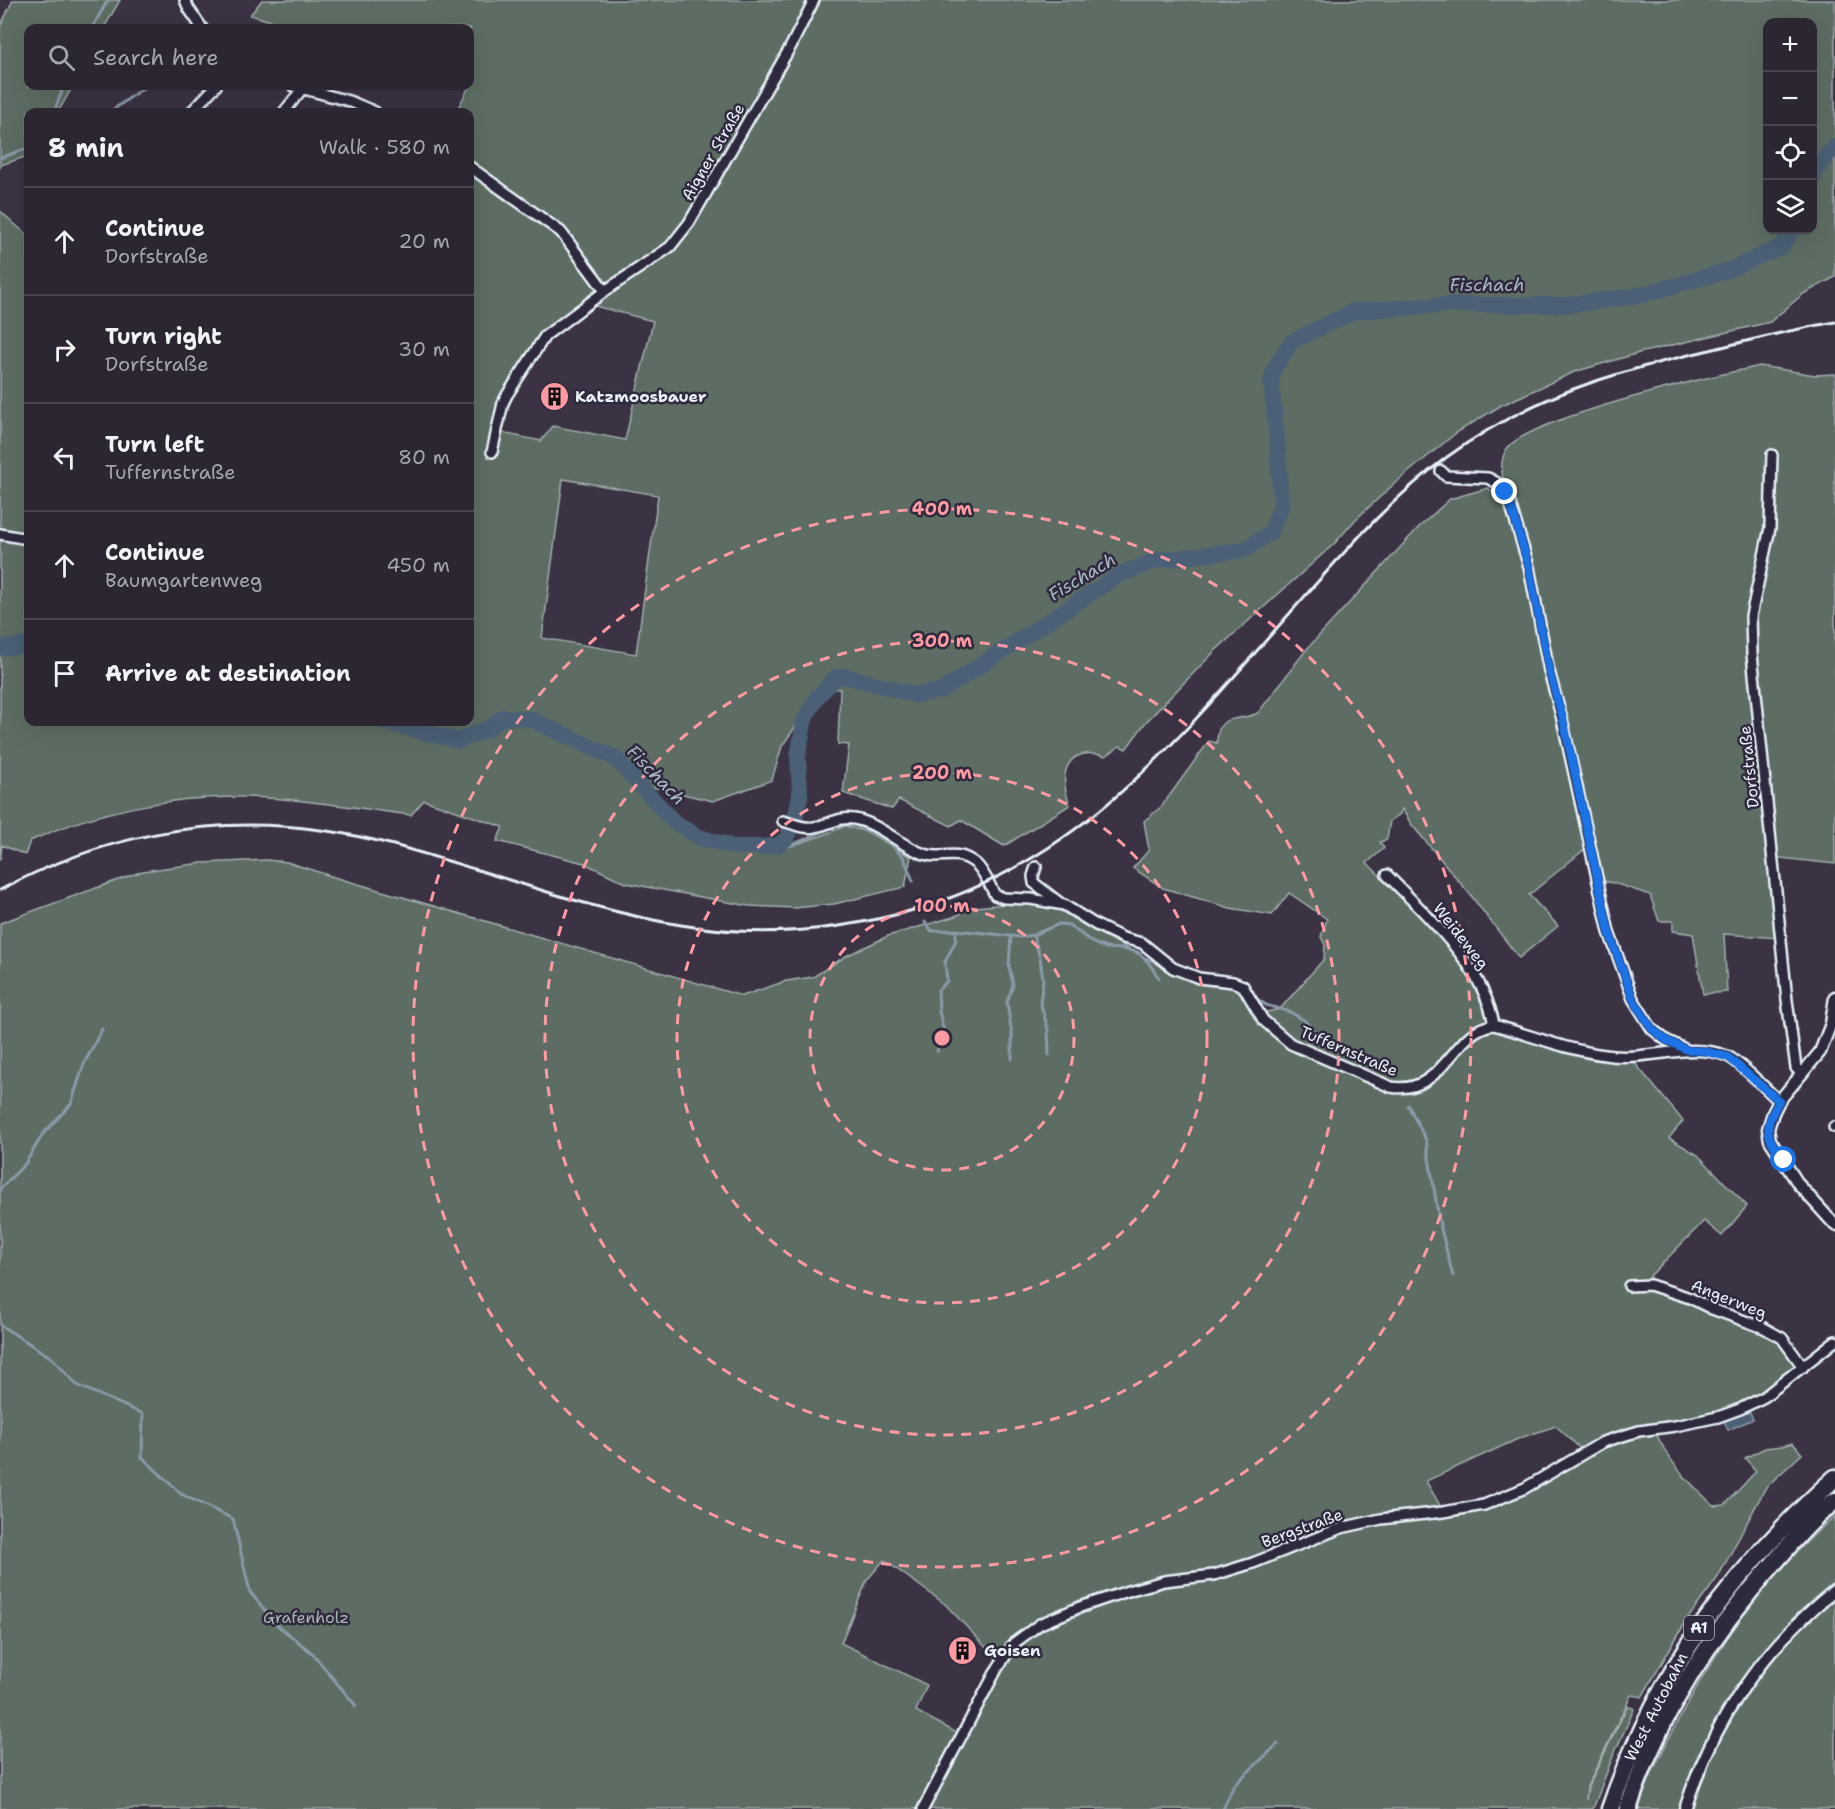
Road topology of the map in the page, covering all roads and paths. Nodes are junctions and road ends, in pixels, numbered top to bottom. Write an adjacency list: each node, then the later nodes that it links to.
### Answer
1 (186, 0): 3 (street)
2 (814, 0): 11 (street, Aigner Straße)
3 (199, 24)
4 (212, 90): 7 (street)
5 (296, 90): 8 (street)
6 (309, 90): 9 (street)
7 (195, 108)
8 (286, 108)
9 (366, 108)
10 (474, 169): 11 (street)
11 (605, 291): 12 (street, Aigner Straße)
12 (492, 452)
13 (1772, 455): 24 (street, Dorfstraße)
14 (1441, 471): 23 (street)
15 (0, 534): 16 (street)
16 (24, 538)
17 (783, 821): 20 (street, Tuffernstraße)
18 (1036, 867): 20 (street)
19 (1387, 875): 22 (street, Weideweg)
20 (1064, 905): 22 (street, Tuffernstraße)
21 (1835, 1005): 24 (street)
22 (1494, 1025): 23 (street)
23 (1687, 1050): 25 (street)
24 (1802, 1074): 25 (street)
25 (1779, 1101): 26 (street)
26 (1835, 1225)
27 (1629, 1286): 29 (street, Angerweg)
28 (1835, 1341): 29 (street, Bergstraße)
29 (1803, 1367): 33 (street, Bergstraße)
30 (1835, 1478): 34 (highway, West Autobahn / A1)
31 (1835, 1501): 35 (highway, West Autobahn / A1)
32 (1835, 1590): 36 (street)
33 (923, 1809)
34 (1610, 1809)
35 (1628, 1809)
36 (1685, 1809)

